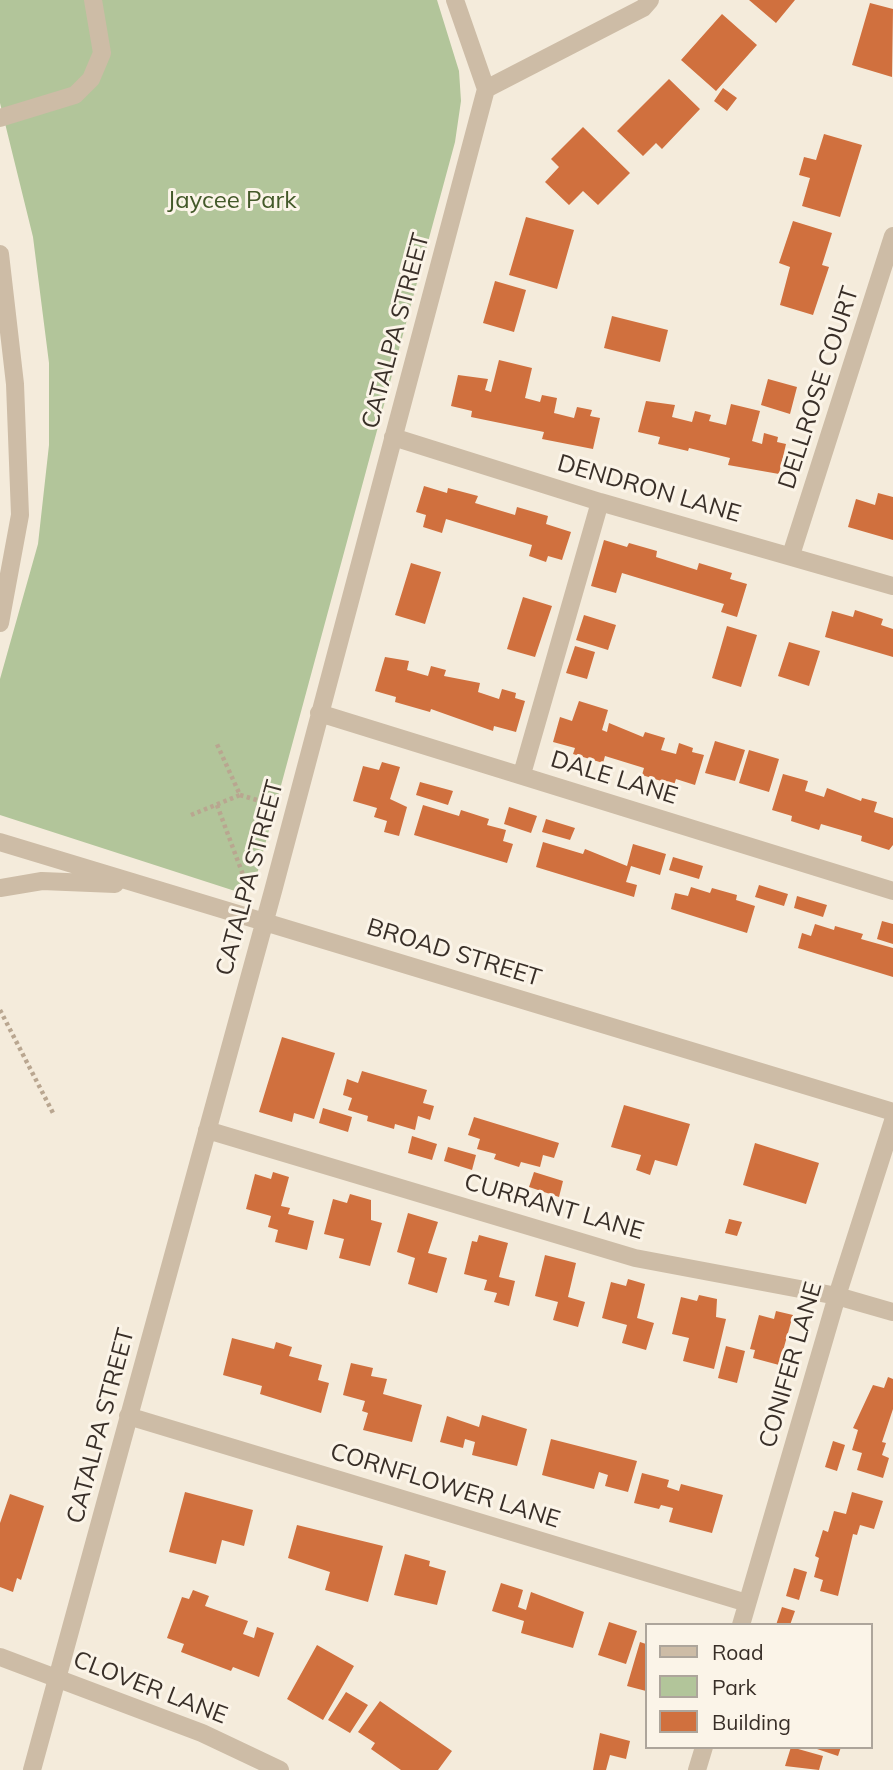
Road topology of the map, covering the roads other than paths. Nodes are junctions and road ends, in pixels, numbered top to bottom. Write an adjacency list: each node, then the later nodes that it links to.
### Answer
1 (93, 0): 5 (street)
2 (455, 0): 4 (street)
3 (650, 0): 4 (street)
4 (485, 89): 8 (street, CATALPA STREET)
5 (0, 118)
6 (893, 236): 11 (street, DELLROSE COURT)
7 (0, 254): 10 (street)
8 (393, 437): 9 (street, DENDRON LANE); 15 (street, CATALPA STREET)
9 (600, 502): 11 (street, DENDRON LANE); 16 (street)
10 (20, 515): 12 (street); 14 (street)
11 (791, 555): 13 (street, DENDRON LANE)
12 (0, 567)
13 (893, 586)
14 (0, 623)
15 (319, 713): 16 (street, DALE LANE); 21 (street, CATALPA STREET)
16 (522, 774): 20 (street, DALE LANE)
17 (0, 842): 18 (street, BROAD STREET)
18 (142, 885): 19 (street); 21 (street, BROAD STREET)
19 (0, 888)
20 (893, 891)
21 (265, 922): 22 (street, BROAD STREET); 24 (street, CATALPA STREET)
22 (893, 1112)
23 (893, 1121): 25 (street, CONIFER LANE)
24 (207, 1130): 25 (street, CURRANT LANE); 27 (street, CATALPA STREET)
25 (837, 1296): 26 (street, CURRANT LANE); 28 (street, CONIFER LANE)
26 (893, 1312)
27 (128, 1416): 28 (street, CORNFLOWER LANE); 31 (street, CATALPA STREET)
28 (747, 1604): 29 (street, CONIFER LANE)
29 (742, 1623)
30 (0, 1657): 31 (street, CLOVER LANE)
31 (59, 1679): 33 (street, CATALPA STREET); 34 (street, CLOVER LANE)
32 (703, 1749): 35 (street)
33 (32, 1770)
34 (280, 1770)
35 (697, 1770)

